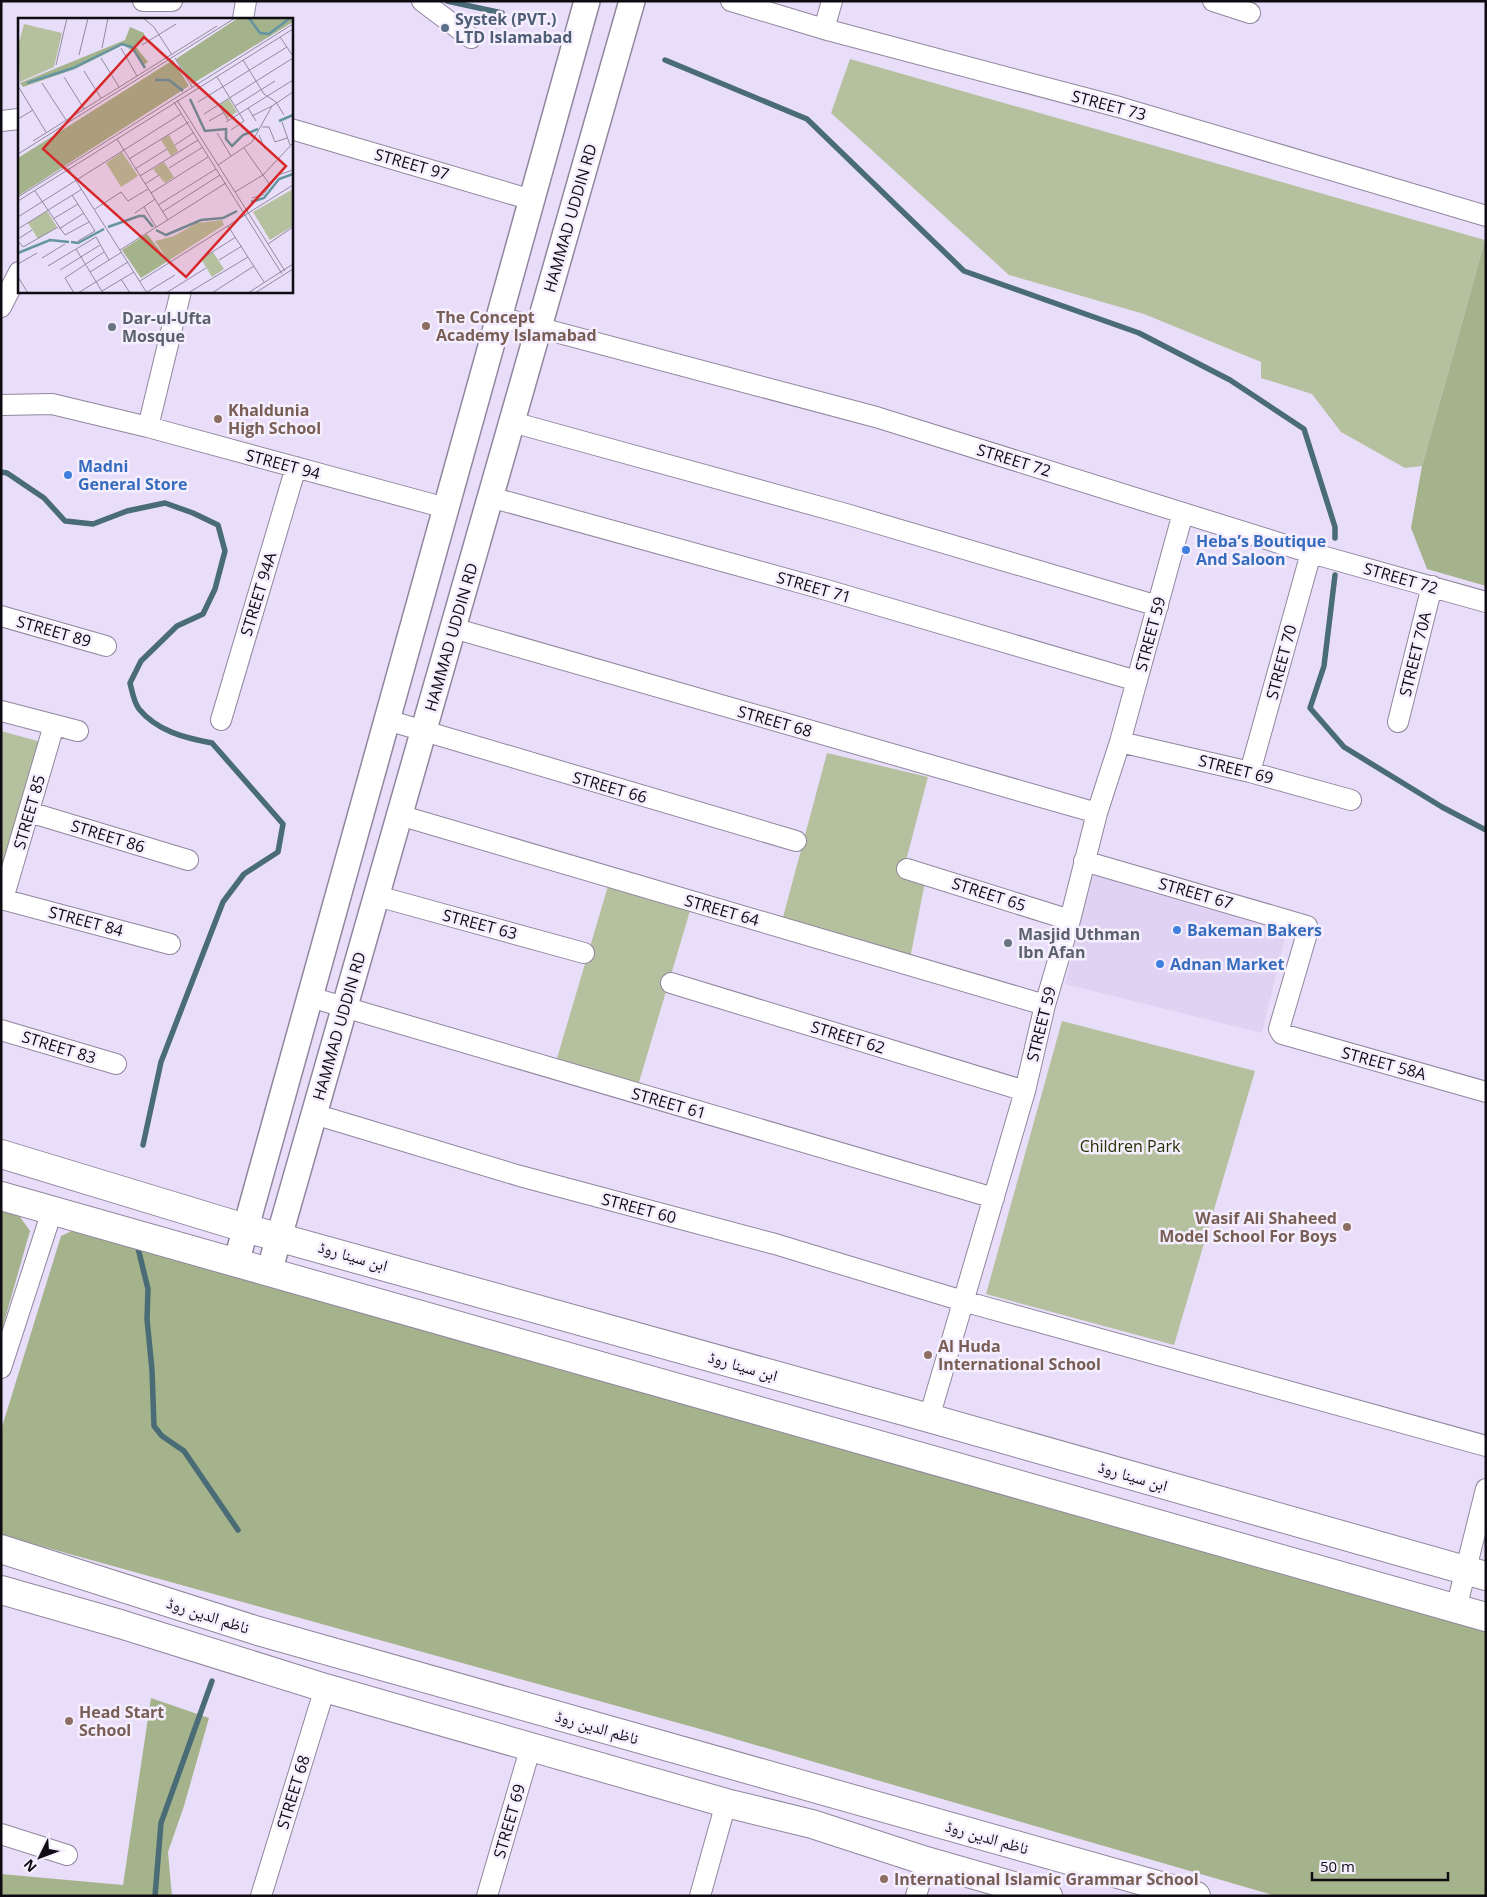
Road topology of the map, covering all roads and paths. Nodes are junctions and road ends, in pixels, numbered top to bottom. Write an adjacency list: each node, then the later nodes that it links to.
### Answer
1 (143, 1): 2 (street)
2 (172, 1)
3 (246, 1): 11 (street)
4 (422, 1): 13 (street)
5 (587, 1): 17 (street)
6 (632, 1): 23 (street, HAMMAD UDDIN RD)
7 (731, 1): 12 (street, STREET 73)
8 (832, 1): 12 (street)
9 (1213, 1): 10 (street)
10 (1250, 13)
11 (242, 18)
12 (824, 29): 18 (street, STREET 73)
13 (471, 38)
14 (18, 119): 15 (street)
15 (1, 121)
16 (292, 129): 17 (street, STREET 97)
17 (532, 200): 22 (street)
18 (1486, 216)
19 (18, 274): 21 (street)
20 (180, 292): 26 (street)
21 (1, 308)
22 (499, 317): 23 (street, STREET 72); 29 (street)
23 (539, 327): 25 (street, HAMMAD UDDIN RD); 30 (street, STREET 72)
24 (1, 405): 26 (street, STREET 94)
25 (512, 422): 28 (street, HAMMAD UDDIN RD); 34 (street)
26 (148, 427): 27 (street, STREET 94)
27 (296, 467): 29 (street, STREET 94); 40 (street, STREET 94A)
28 (490, 497): 36 (street, HAMMAD UDDIN RD); 38 (street, STREET 71)
29 (446, 508): 41 (street)
30 (1183, 513): 31 (street, STREET 72); 34 (street, STREET 59)
31 (1311, 552): 32 (street, STREET 72); 47 (street, STREET 70)
32 (1432, 586): 33 (street, STREET 72); 42 (street, STREET 70A)
33 (1486, 602)
34 (1158, 606): 38 (street, STREET 59)
35 (1, 616): 37 (street, STREET 89)
36 (453, 628): 45 (street, HAMMAD UDDIN RD); 50 (street, STREET 68)
37 (106, 646)
38 (1137, 681): 46 (street, STREET 59)
39 (1, 711): 43 (street)
40 (221, 720)
41 (387, 720): 45 (street, STREET 66); 62 (street)
42 (1398, 722)
43 (54, 725): 44 (street); 49 (street, STREET 85)
44 (78, 730)
45 (423, 732): 51 (street, HAMMAD UDDIN RD); 52 (street, STREET 66)
46 (1120, 742): 47 (street, STREET 69); 50 (street, STREET 59)
47 (1250, 772): 48 (street, STREET 69)
48 (1351, 800)
49 (28, 812): 53 (street, STREET 86); 57 (street, STREET 85)
50 (1097, 813): 54 (street, STREET 59)
51 (400, 815): 56 (street, HAMMAD UDDIN RD); 63 (street, STREET 64)
52 (796, 841)
53 (188, 860)
54 (1084, 861): 58 (street, STREET 59); 66 (street, STREET 67)
55 (907, 869): 58 (street, STREET 65)
56 (376, 896): 60 (street, STREET 63); 64 (street, HAMMAD UDDIN RD)
57 (2, 899): 59 (street, STREET 84)
58 (1070, 920): 63 (street, STREET 59)
59 (170, 944)
60 (584, 953)
61 (671, 983): 68 (street, STREET 62)
62 (310, 997): 64 (street, STREET 61); 75 (street)
63 (1045, 1005): 68 (street, STREET 59)
64 (344, 1009): 70 (street, HAMMAD UDDIN RD); 73 (street, STREET 61)
65 (1, 1030): 67 (street, STREET 83)
66 (1282, 1034): 69 (street, STREET 58A)
67 (116, 1064)
68 (1025, 1091): 73 (street, STREET 59)
69 (1486, 1092)
70 (314, 1114): 76 (street, HAMMAD UDDIN RD); 79 (street, STREET 60)
71 (1, 1154): 75 (main road, ابن سینا روڈ)
72 (1, 1196): 74 (main road)
73 (994, 1198): 79 (street, STREET 59)
74 (52, 1211): 77 (main road); 80 (street)
75 (245, 1228): 76 (main road, ابن سینا روڈ); 77 (street)
76 (279, 1236): 78 (street, HAMMAD UDDIN RD); 81 (main road, ابن سینا روڈ)
77 (236, 1263): 78 (main road)
78 (269, 1272): 87 (main road)
79 (963, 1301): 81 (street, STREET 59); 82 (street, STREET 60)
80 (1, 1368)
81 (929, 1418): 85 (main road, ابن سینا روڈ)
82 (1486, 1446)
83 (1486, 1489): 85 (street)
84 (1, 1549): 89 (main road, ناظم الدین روڈ)
85 (1476, 1574): 87 (street)
86 (1, 1590): 90 (main road)
87 (1456, 1609): 88 (main road)
88 (1486, 1617)
89 (258, 1631): 90 (main road); 102 (main road, ناظم الدین روڈ)
90 (249, 1665): 91 (main road)
91 (324, 1688): 92 (main road); 97 (street, STREET 68)
92 (531, 1746): 93 (main road); 98 (street, STREET 69)
93 (726, 1803): 96 (main road); 99 (street)
94 (1, 1834): 95 (street)
95 (67, 1855)
96 (926, 1861): 100 (street); 101 (main road)
97 (262, 1896)
98 (487, 1896)
99 (700, 1896)
100 (916, 1896)
101 (1048, 1896)
102 (1196, 1896)

